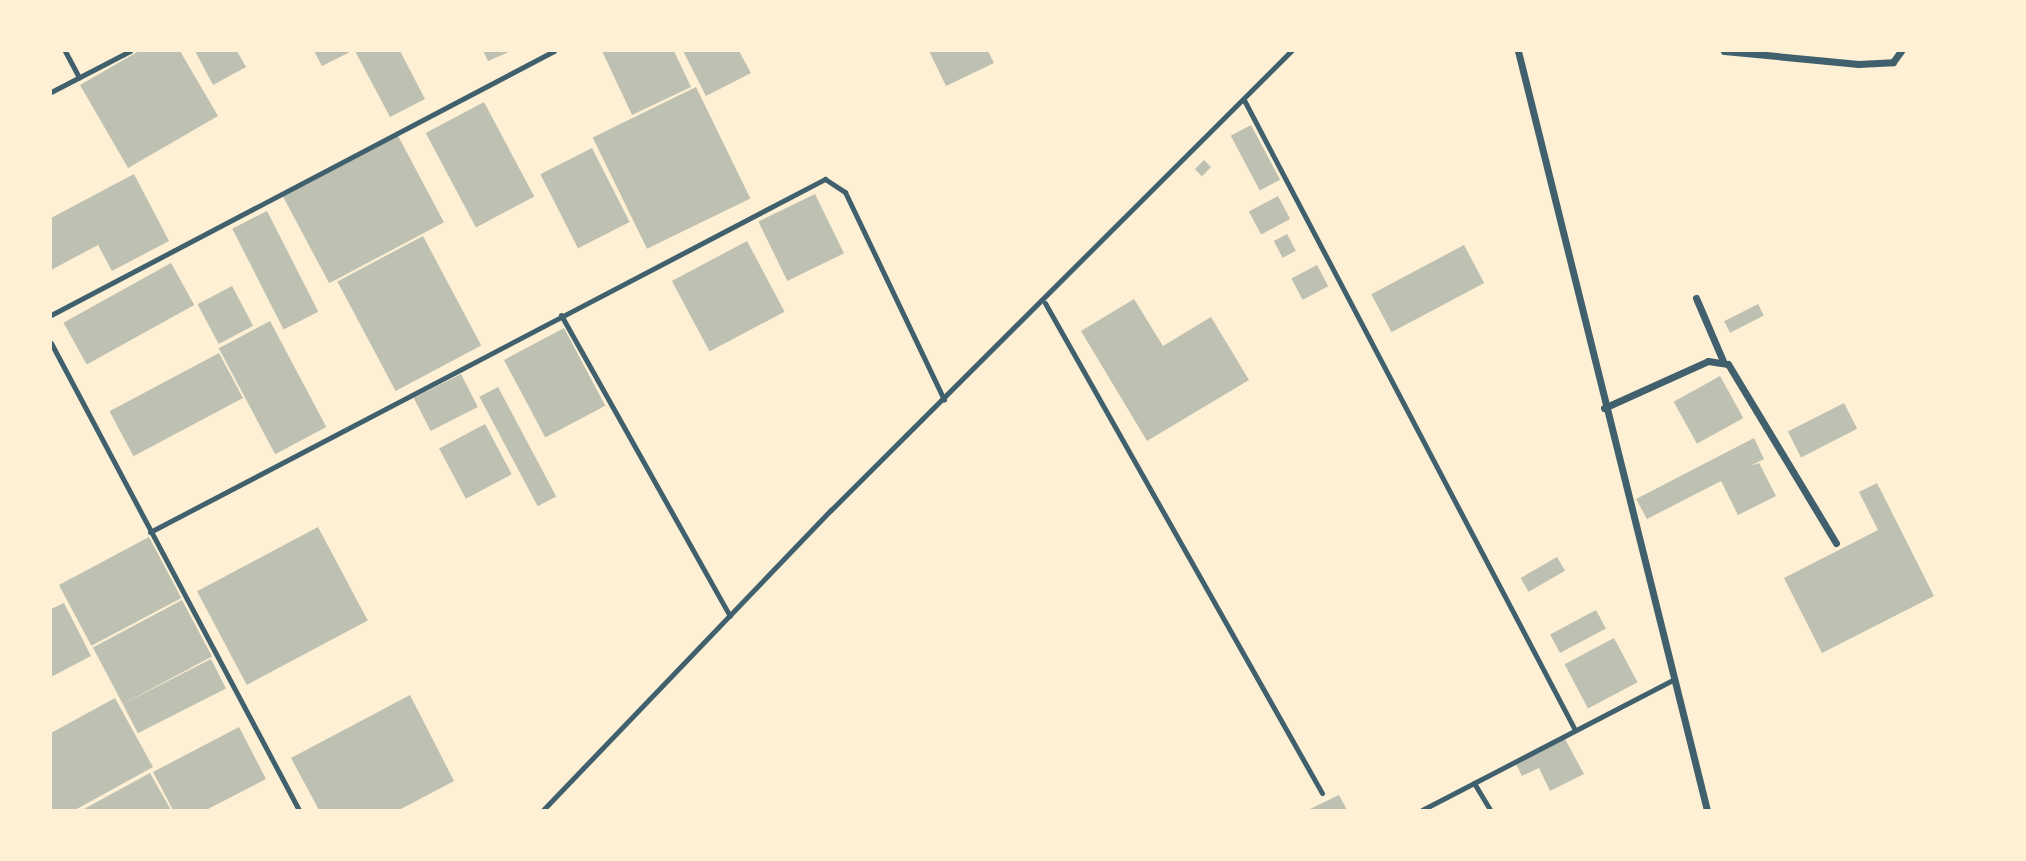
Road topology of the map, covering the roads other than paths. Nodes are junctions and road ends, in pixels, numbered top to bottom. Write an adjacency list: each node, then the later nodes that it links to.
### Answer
1 (65, 51): 8 (lane)
2 (130, 51): 8 (lane)
3 (554, 51): 13 (lane)
4 (1291, 51): 10 (lane)
5 (1518, 51): 18 (street)
6 (1724, 51): 7 (street)
7 (1901, 51)
8 (79, 77): 9 (lane)
9 (51, 92)
10 (1244, 100): 12 (lane); 23 (lane)
11 (1696, 298): 16 (street)
12 (1045, 303): 17 (lane); 25 (lane)
13 (51, 315)
14 (561, 315): 17 (lane); 19 (lane); 21 (lane)
15 (51, 343): 19 (lane)
16 (1723, 361): 18 (street); 20 (street)
17 (944, 400): 21 (lane)
18 (1604, 408): 22 (street)
19 (149, 532): 26 (lane)
20 (1836, 543)
21 (730, 616): 27 (lane)
22 (1675, 680): 23 (lane); 30 (street)
23 (1574, 728): 24 (lane)
24 (1474, 783): 28 (lane); 29 (lane)
25 (1322, 793)
26 (299, 810)
27 (543, 810)
28 (1422, 810)
29 (1490, 810)
30 (1707, 810)

